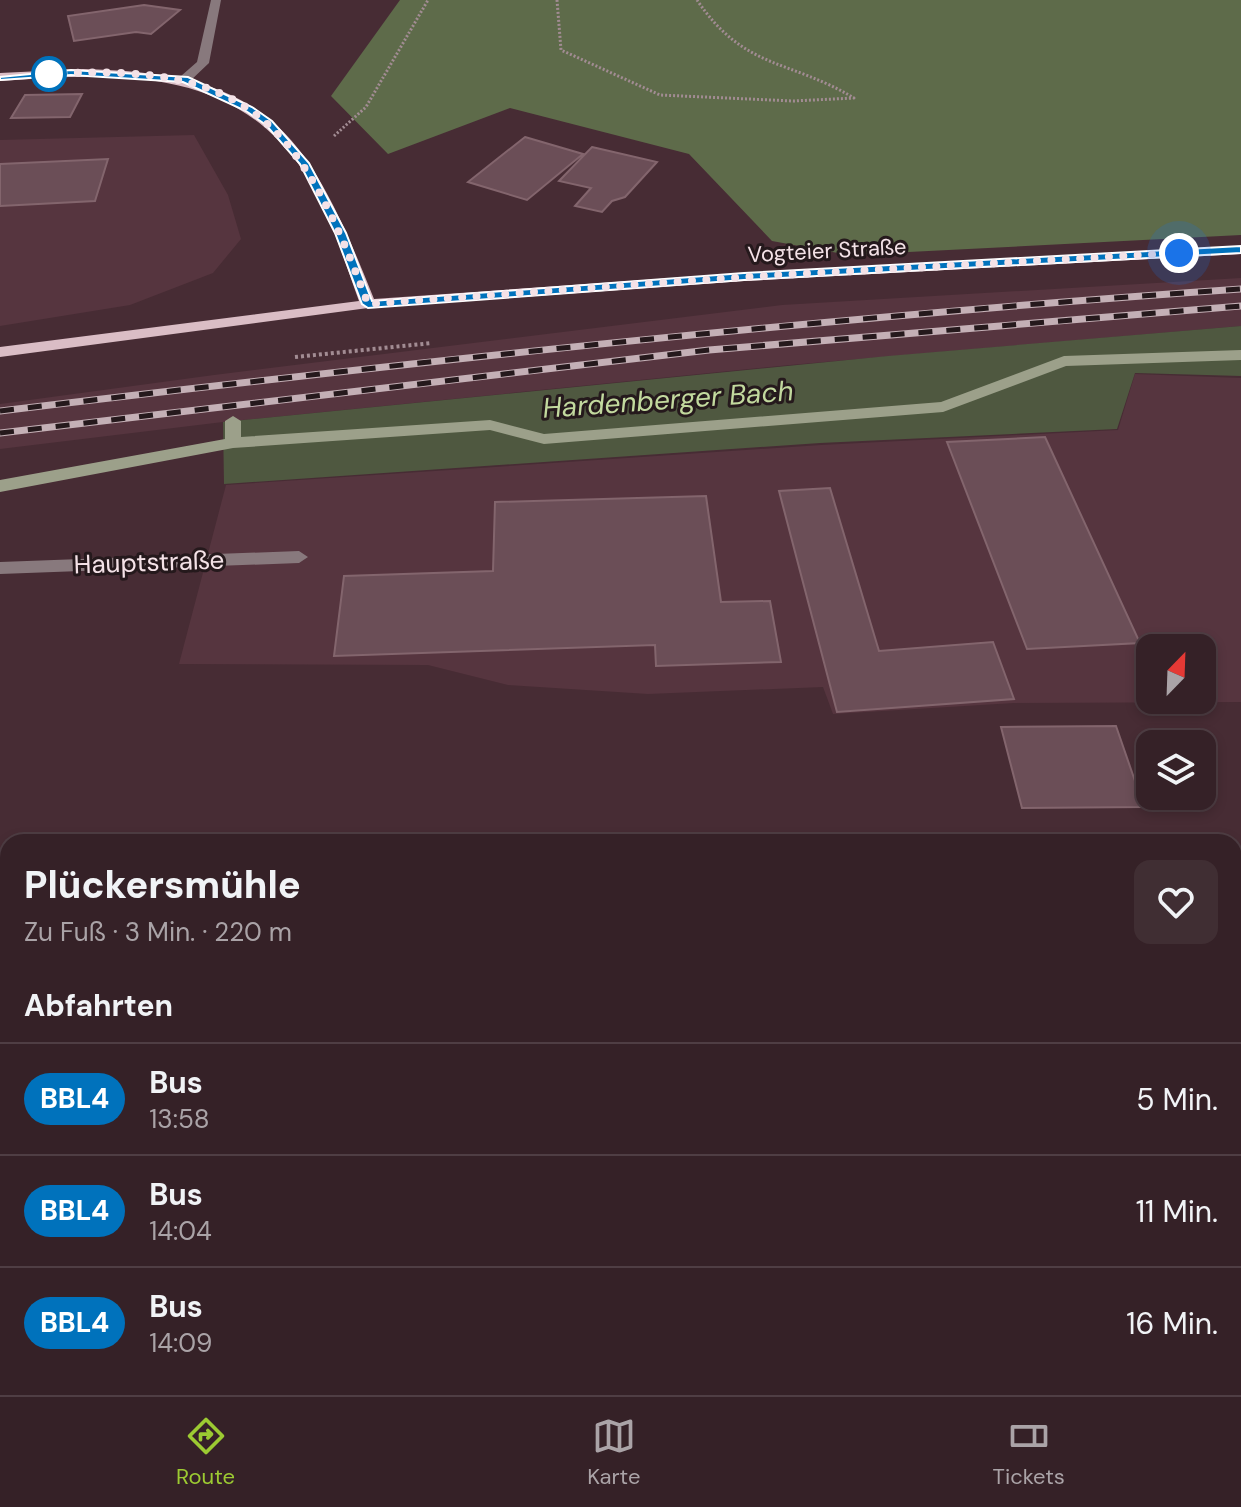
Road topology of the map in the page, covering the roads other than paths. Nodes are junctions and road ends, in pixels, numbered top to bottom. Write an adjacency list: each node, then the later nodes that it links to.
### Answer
1 (216, 0): 3 (street)
2 (0, 77): 3 (main road)
3 (185, 79): 5 (main road)
4 (1241, 250): 5 (main road, Vogteier Straße)
5 (368, 304): 6 (main road, Vogteier Straße)
6 (0, 352)
7 (299, 557): 8 (street, Hauptstraße)
8 (0, 568)

